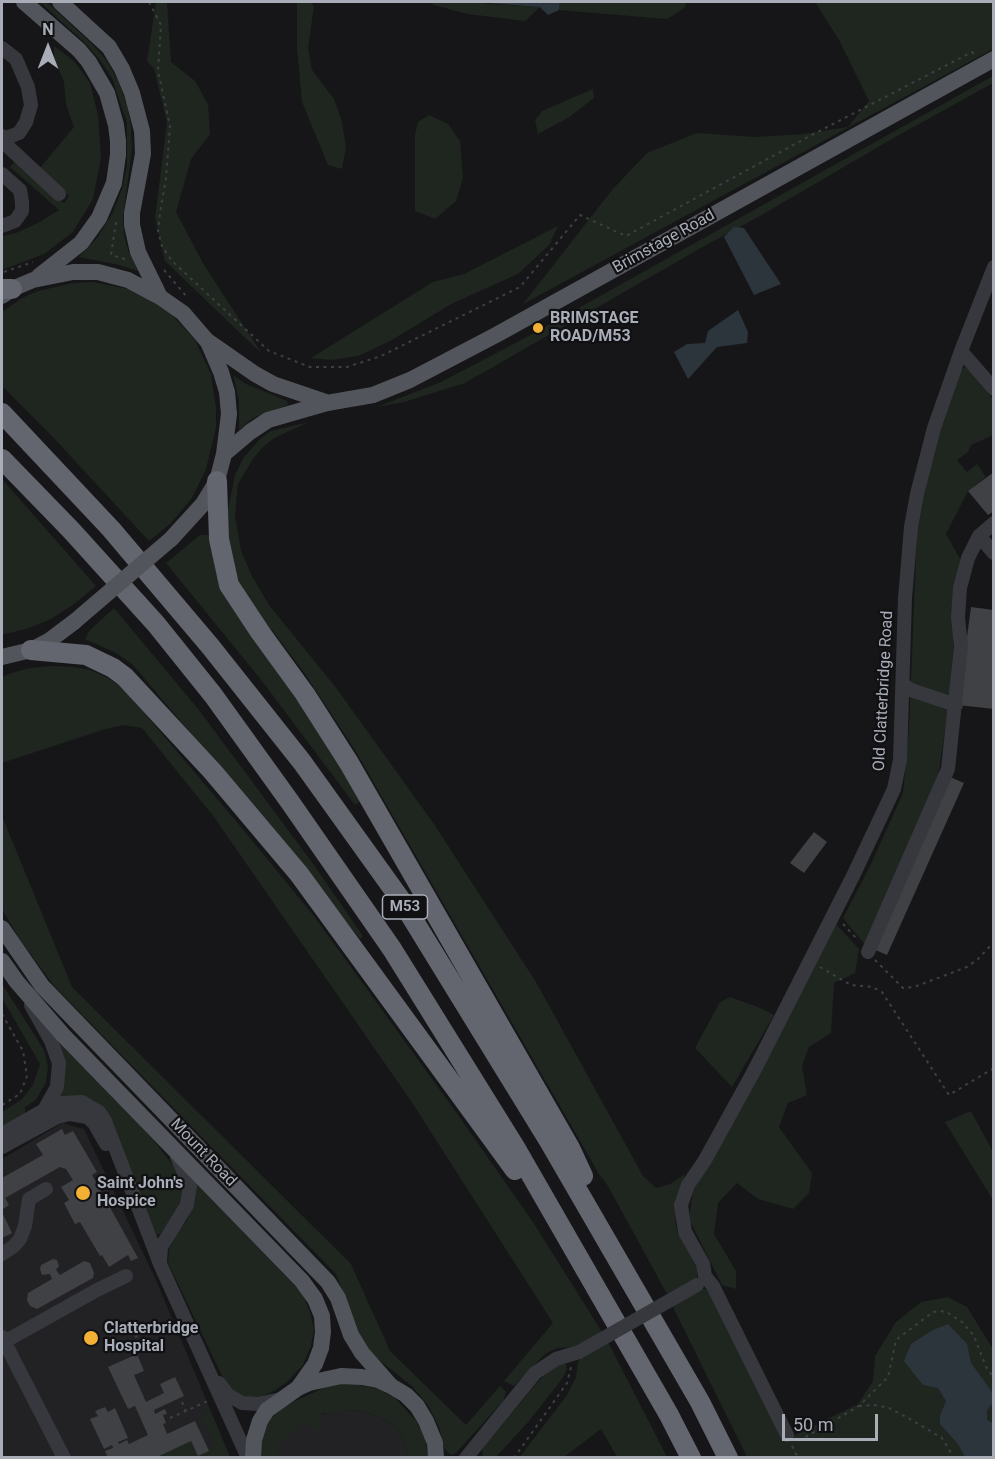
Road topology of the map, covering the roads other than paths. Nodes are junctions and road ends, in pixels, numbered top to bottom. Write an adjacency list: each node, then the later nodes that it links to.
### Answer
1 (24, 2): 11 (main road)
2 (60, 2): 13 (main road)
3 (2, 48): 5 (street)
4 (988, 62): 17 (main road, Brimstage Road)
5 (2, 136)
6 (2, 141): 8 (street)
7 (2, 174): 9 (street)
8 (59, 194)
9 (2, 226)
10 (993, 267): 15 (street, Old Clatterbridge Road)
11 (33, 280): 12 (main road); 13 (main road)
12 (5, 291)
13 (160, 297): 14 (main road)
14 (208, 342): 17 (main road, Brimstage Road); 19 (main road)
15 (961, 351): 16 (street); 27 (street, Old Clatterbridge Road)
16 (993, 389)
17 (327, 402): 19 (main road, Brimstage Road)
18 (2, 413): 44 (highway, M53)
19 (224, 454): 21 (main road)
20 (2, 459): 40 (highway, M53)
21 (217, 481): 25 (main road, bridge); 44 (highway)
22 (993, 524): 23 (street)
23 (979, 536): 24 (street); 28 (street)
24 (993, 553)
25 (17, 654): 26 (main road); 40 (highway)
26 (2, 663)
27 (903, 684): 28 (street); 43 (street, Old Clatterbridge Road)
28 (956, 705): 30 (street)
29 (2, 928): 47 (main road, Mount Road)
30 (868, 952)
31 (2, 961): 32 (main road, Mount Road)
32 (17, 982): 33 (street, Mount Road); 36 (main road, Mount Road)
33 (44, 1110): 34 (street); 38 (street)
34 (2, 1134)
35 (2, 1147): 38 (street)
36 (173, 1149): 41 (street); 48 (main road, Mount Road)
37 (46, 1189): 39 (street)
38 (132, 1194): 41 (street)
39 (2, 1254)
40 (582, 1263): 56 (highway, M53)
41 (160, 1264): 46 (street)
42 (126, 1276): 45 (street)
43 (701, 1280): 50 (street); 55 (street, bridge)
44 (643, 1301): 57 (highway, M53)
45 (3, 1339): 51 (street)
46 (207, 1367): 49 (street); 52 (street)
47 (391, 1386): 48 (main road); 54 (main road)
48 (298, 1388): 49 (main road)
49 (281, 1399): 53 (main road)
50 (789, 1440)
51 (64, 1458)
52 (248, 1458)
53 (253, 1458)
54 (436, 1458)
55 (466, 1458)
56 (691, 1458)
57 (728, 1458)

